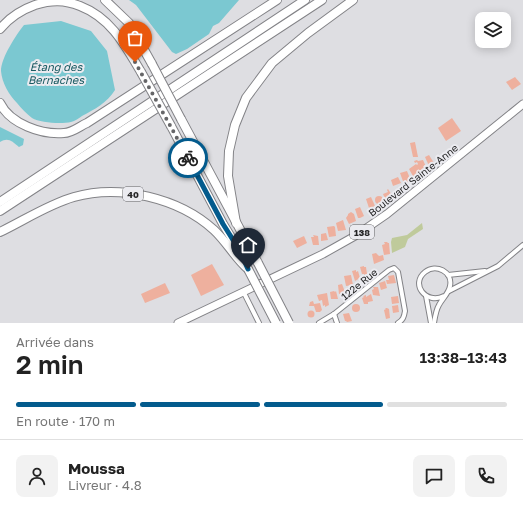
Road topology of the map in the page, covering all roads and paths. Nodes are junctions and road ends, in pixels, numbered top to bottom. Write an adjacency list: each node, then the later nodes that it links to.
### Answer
1 (105, 0): 11 (highway, bridge)
2 (277, 0): 7 (highway)
3 (305, 0): 9 (highway)
4 (322, 0): 10 (highway)
5 (353, 0): 11 (highway)
6 (0, 29): 14 (highway, bridge)
7 (0, 103)
8 (523, 104): 18 (main road, Boulevard Sainte-Anne / 138)
9 (0, 202)
10 (0, 211)
11 (236, 223): 25 (highway, bridge)
12 (0, 232): 14 (highway, 40)
13 (523, 245): 15 (street)
14 (248, 269): 24 (highway, 40, bridge)
15 (487, 271): 16 (street); 17 (street)
16 (448, 276): 17 (street); 19 (street)
17 (449, 291): 20 (street)
18 (244, 293): 22 (main road, Boulevard Sainte-Anne / 138); 23 (street)
19 (426, 296): 20 (street); 29 (street)
20 (444, 296): 29 (street)
21 (334, 314): 26 (street, 122e Rue); 27 (street); 28 (street, 122e Rue)
22 (178, 323)
23 (260, 323)
24 (276, 323)
25 (289, 323)
26 (319, 323)
27 (337, 323)
28 (398, 323)
29 (433, 323)

